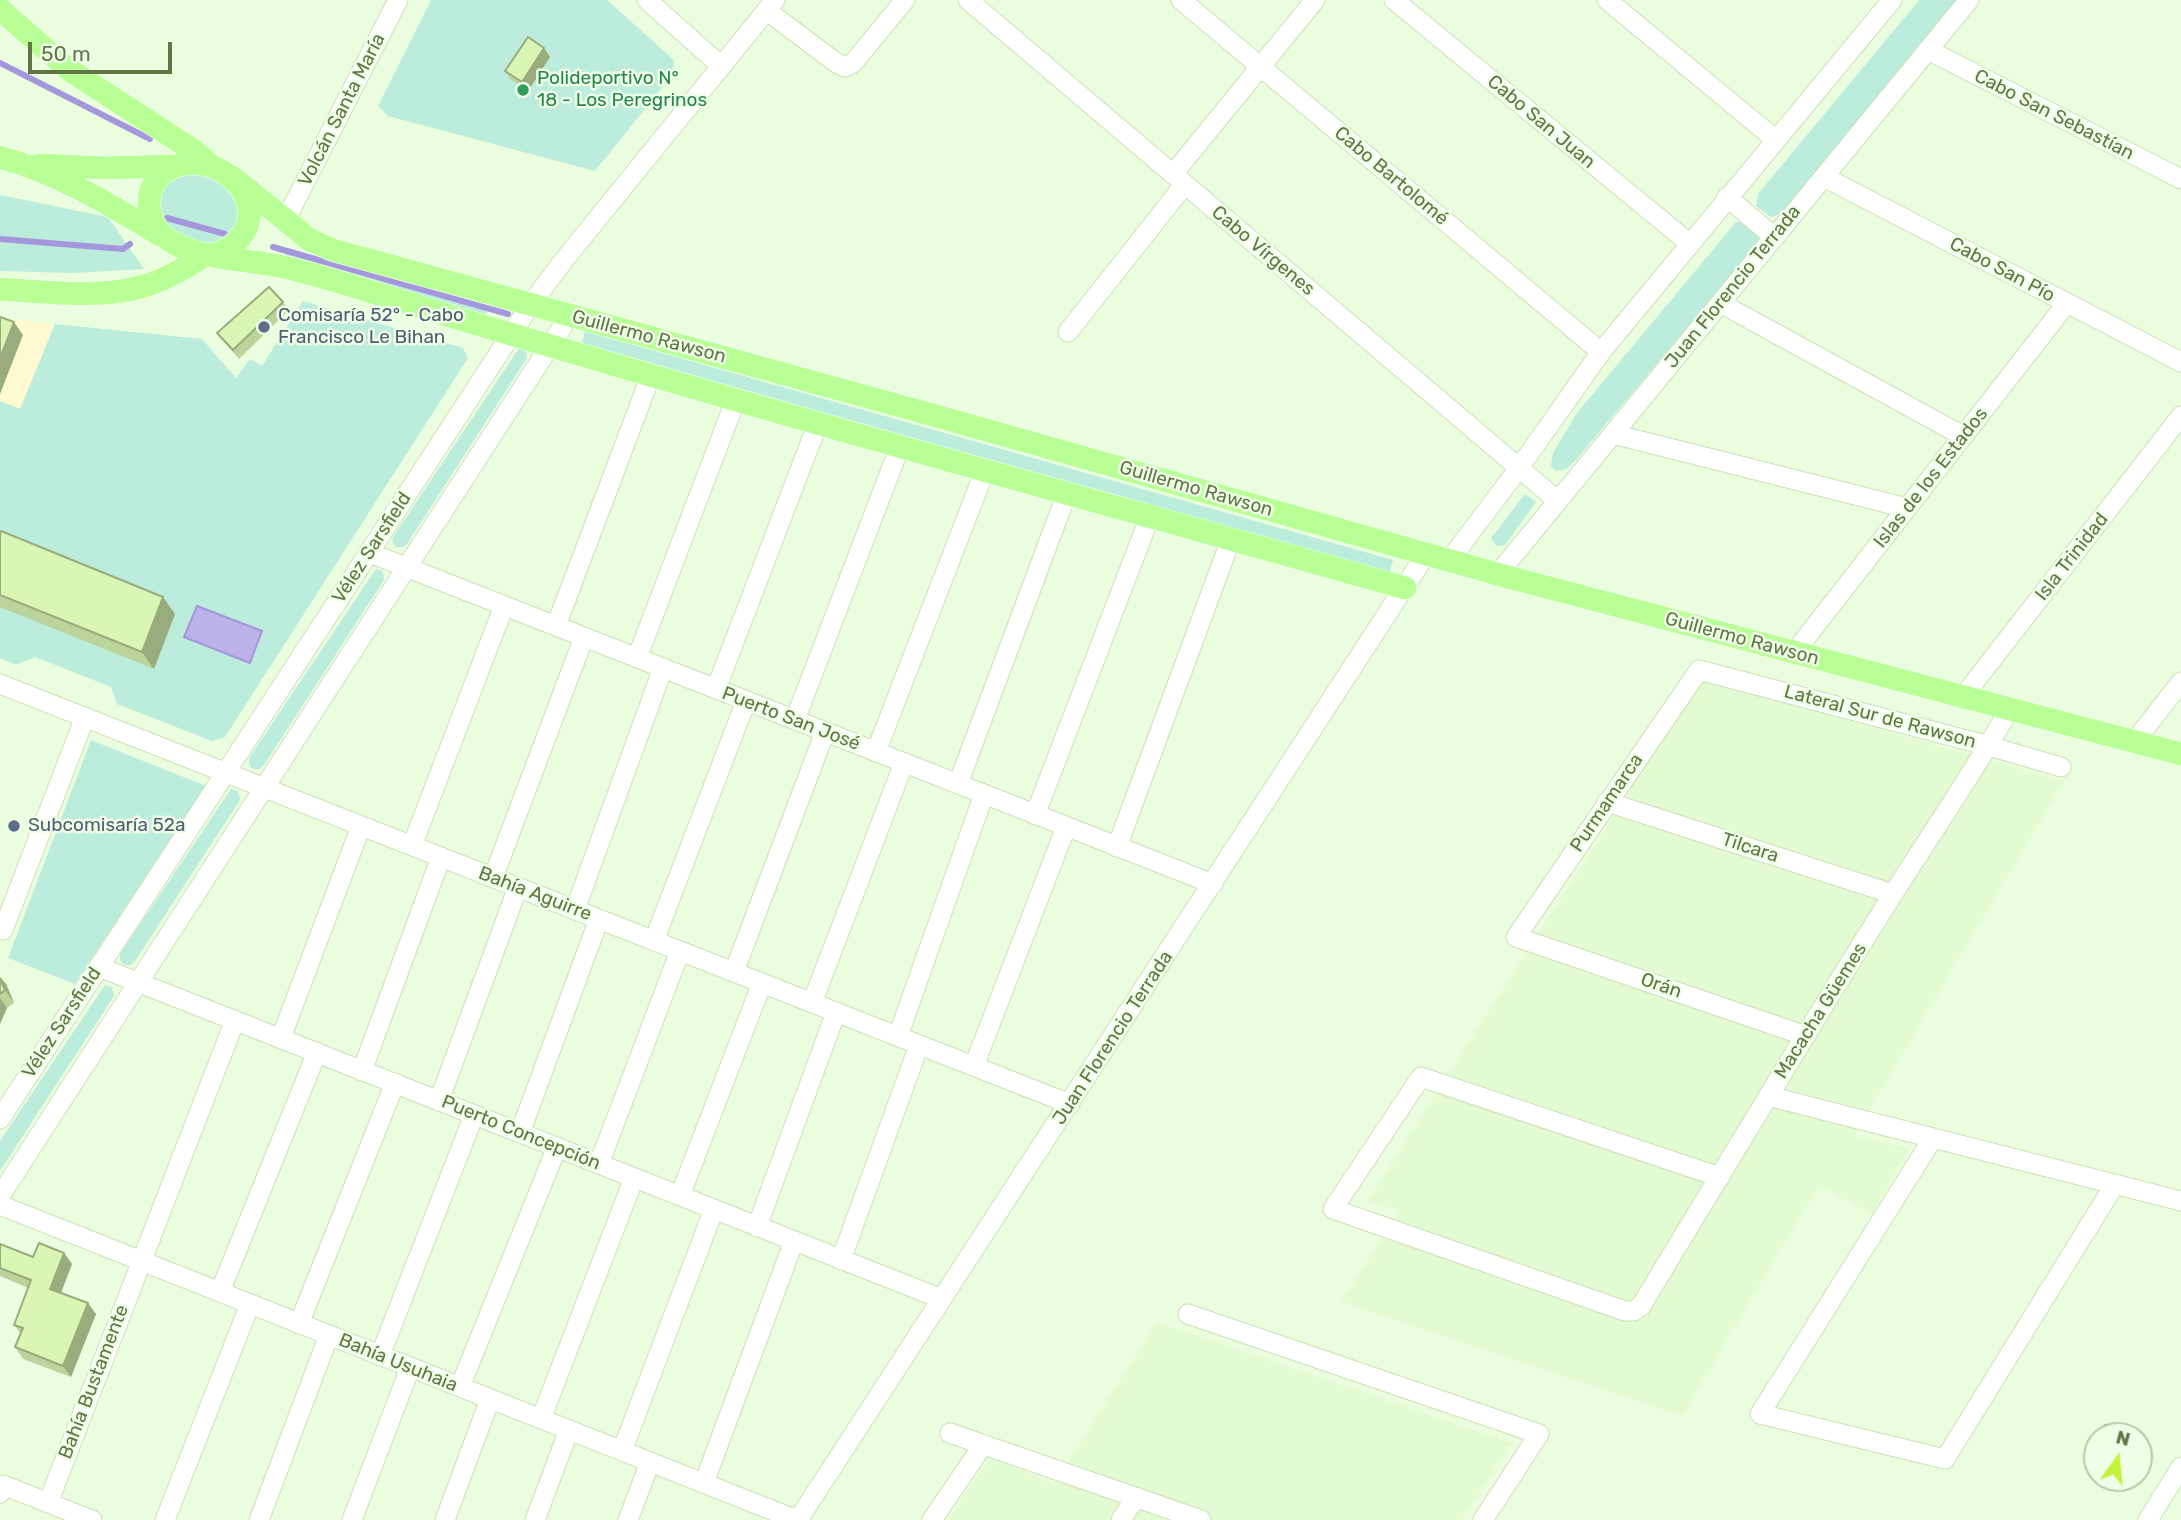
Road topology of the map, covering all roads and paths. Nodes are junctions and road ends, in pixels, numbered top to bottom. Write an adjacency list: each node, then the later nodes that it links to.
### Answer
1 (398, 0): 25 (street, Volcán Santa María)
2 (647, 0): 14 (street)
3 (905, 0): 11 (street)
4 (968, 0): 22 (street, Cabo Vírgenes)
5 (1181, 0): 15 (street, Cabo Bartolomé)
6 (1315, 0): 15 (street)
7 (1394, 0): 28 (street, Cabo San Juan)
8 (1607, 0): 16 (street)
9 (1892, 0): 16 (street)
10 (1969, 0): 13 (street, Juan Florencio Terrada)
11 (771, 5): 14 (street, Vélez Sarsfield)
12 (0, 9): 20 (main road, Guillermo Rawson)
13 (1928, 50): 21 (street, Juan Florencio Terrada); 23 (street, Cabo San Sebastían)
14 (721, 66): 33 (street, Vélez Sarsfield)
15 (1261, 66): 22 (street); 38 (street, Cabo Bartolomé)
16 (1776, 139): 24 (street)
17 (0, 157): 18 (main road)
18 (25, 164): 19 (main road); 26 (main road)
19 (177, 166): 20 (main road); 26 (main road)
20 (224, 173): 25 (main road, Guillermo Rawson); 29 (main road)
21 (1824, 177): 27 (street, Juan Florencio Terrada); 32 (street, Cabo San Pío)
22 (1179, 179): 35 (street); 47 (street, Cabo Vírgenes)
23 (2181, 179)
24 (1727, 197): 27 (street); 28 (street)
25 (286, 219): 33 (main road, Guillermo Rawson)
26 (163, 237): 29 (main road)
27 (1774, 237): 31 (street, Juan Florencio Terrada)
28 (1689, 243): 38 (street)
29 (210, 255): 30 (main road); 36 (main road, Guillermo Rawson)
30 (0, 289)
31 (1720, 303): 44 (street, Juan Florencio Terrada); 45 (street)
32 (2067, 303): 39 (street, Cabo San Pío); 45 (street, Islas de los Estados)
33 (531, 304): 34 (main road, Guillermo Rawson); 36 (street, Vélez Sarsfield)
34 (570, 315): 37 (street, Vélez Sarsfield); 55 (main road, Guillermo Rawson)
35 (1069, 332)
36 (512, 335): 37 (main road, Guillermo Rawson); 54 (street, Vélez Sarsfield)
37 (548, 346): 40 (main road, Guillermo Rawson); 57 (street, Vélez Sarsfield)
38 (1601, 352): 47 (street)
39 (2181, 362)
40 (651, 375): 41 (main road, Guillermo Rawson); 61 (street)
41 (736, 399): 43 (main road, Guillermo Rawson); 64 (street)
42 (2181, 416): 70 (street, Isla Trinidad)
43 (818, 423): 46 (main road, Guillermo Rawson); 69 (street)
44 (1613, 434): 50 (street, Juan Florencio Terrada); 51 (street)
45 (1963, 436): 51 (street, Islas de los Estados)
46 (901, 446): 48 (main road, Guillermo Rawson); 74 (street)
47 (1519, 468): 50 (street, Cabo Vírgenes); 56 (street)
48 (985, 470): 49 (main road, Guillermo Rawson); 78 (street)
49 (1068, 493): 52 (main road, Guillermo Rawson); 83 (street)
50 (1558, 501): 58 (street, Juan Florencio Terrada)
51 (1907, 508): 63 (street, Islas de los Estados)
52 (1150, 516): 53 (main road, Guillermo Rawson); 87 (street)
53 (1231, 539): 59 (main road, Guillermo Rawson); 91 (street)
54 (370, 553): 57 (street, Puerto San José); 82 (street, Vélez Sarsfield)
55 (1426, 554): 56 (main road, Guillermo Rawson); 59 (street, Juan Florencio Terrada)
56 (1449, 561): 58 (main road, Guillermo Rawson)
57 (406, 567): 60 (street, Puerto San José); 84 (street, Vélez Sarsfield)
58 (1498, 574): 63 (main road, Guillermo Rawson)
59 (1405, 588): 94 (street, Juan Florencio Terrada)
60 (504, 606): 61 (street, Puerto San José); 90 (street)
61 (555, 626): 62 (street, Puerto San José)
62 (584, 637): 64 (street, Puerto San José); 93 (street)
63 (1794, 653): 70 (main road, Guillermo Rawson)
64 (637, 658): 65 (street, Puerto San José)
65 (663, 668): 69 (street, Puerto San José); 97 (street)
66 (1699, 670): 77 (street, Lateral Sur de Rawson); 86 (street, Purmamarca)
67 (2181, 682): 76 (street)
68 (0, 684): 73 (street, Bahía Aguirre)
69 (716, 689): 71 (street, Puerto San José)
70 (1962, 698): 72 (main road, Guillermo Rawson)
71 (746, 701): 74 (street, Puerto San José); 101 (street)
72 (2009, 710): 76 (main road, Guillermo Rawson); 77 (street, Macacha Güemes)
73 (85, 717): 82 (street, Bahía Aguirre); 99 (street)
74 (795, 720): 75 (street, Puerto San José)
75 (825, 732): 78 (street, Puerto San José); 104 (street)
76 (2134, 742): 79 (main road, Guillermo Rawson)
77 (1989, 746): 81 (street, Lateral Sur de Rawson); 96 (street, Macacha Güemes)
78 (876, 752): 80 (street, Puerto San José)
79 (2181, 754)
80 (904, 763): 83 (street, Puerto San José); 107 (street)
81 (2061, 768)
82 (226, 773): 84 (street, Bahía Aguirre); 103 (street, Vélez Sarsfield)
83 (958, 784): 85 (street, Puerto San José)
84 (265, 788): 88 (street, Bahía Aguirre); 105 (street, Vélez Sarsfield)
85 (984, 794): 87 (street, Puerto San José); 111 (street)
86 (1607, 802): 96 (street, Tilcara); 100 (street, Purmamarca)
87 (1035, 814): 89 (street, Puerto San José)
88 (361, 826): 90 (street, Bahía Aguirre); 112 (street)
89 (1066, 827): 91 (street, Puerto San José); 115 (street)
90 (412, 846): 92 (street, Bahía Aguirre)
91 (1117, 846): 94 (street, Puerto San José)
92 (441, 857): 93 (street, Bahía Aguirre); 116 (street)
93 (493, 878): 95 (street, Bahía Aguirre)
94 (1213, 884): 120 (street, Juan Florencio Terrada)
95 (518, 887): 97 (street, Bahía Aguirre); 119 (street)
96 (1893, 894): 110 (street, Macacha Güemes)
97 (575, 910): 98 (street, Bahía Aguirre)
98 (599, 919): 101 (street, Bahía Aguirre); 123 (street)
99 (2, 929)
100 (1516, 937): 110 (street, Orán)
101 (654, 941): 102 (street, Bahía Aguirre)
102 (680, 951): 104 (street, Bahía Aguirre); 126 (street)
103 (99, 967): 105 (street, Puerto Concepción); 122 (street, Vélez Sarsfield)
104 (734, 972): 106 (street, Bahía Aguirre)
105 (138, 982): 109 (street, Puerto Concepción); 130 (street, Vélez Sarsfield)
106 (762, 983): 107 (street, Bahía Aguirre); 131 (street)
107 (812, 1003): 108 (street, Bahía Aguirre)
108 (836, 1012): 111 (street, Bahía Aguirre); 135 (street)
109 (235, 1020): 112 (street, Puerto Concepción); 138 (street, Bahía Bustamente)
110 (1806, 1036): 118 (street, Macacha Güemes)
111 (898, 1037): 113 (street, Bahía Aguirre)
112 (281, 1038): 114 (street, Puerto Concepción)
113 (919, 1045): 115 (street, Bahía Aguirre); 137 (street)
114 (317, 1052): 116 (street, Puerto Concepción); 139 (street)
115 (974, 1066): 120 (street, Bahía Aguirre)
116 (362, 1070): 117 (street, Puerto Concepción)
117 (395, 1083): 119 (street, Puerto Concepción); 143 (street)
118 (1768, 1096): 124 (street); 127 (street, Macacha Güemes)
119 (439, 1101): 121 (street, Puerto Concepción)
120 (1070, 1104): 140 (street, Juan Florencio Terrada)
121 (474, 1115): 123 (street, Puerto Concepción); 145 (street)
122 (0, 1119)
123 (520, 1133): 125 (street, Puerto Concepción)
124 (1933, 1138): 129 (street); 129 (street)
125 (557, 1147): 126 (street, Puerto Concepción); 147 (street)
126 (599, 1164): 128 (street, Puerto Concepción)
127 (1720, 1177): 127 (street, Macacha Güemes)
128 (634, 1178): 131 (street, Puerto Concepción); 149 (street)
129 (2115, 1184): 132 (street)
130 (0, 1196)
131 (680, 1196): 134 (street, Puerto Concepción)
132 (2181, 1201)
133 (0, 1205): 138 (street, Bahía Usuhaia)
134 (713, 1209): 135 (street, Puerto Concepción); 153 (street)
135 (757, 1227): 136 (street, Puerto Concepción)
136 (793, 1241): 137 (street, Puerto Concepción); 156 (street)
137 (841, 1260): 140 (street, Puerto Concepción)
138 (141, 1261): 139 (street, Bahía Usuhaia); 159 (street, Bahía Bustamente)
139 (220, 1292): 141 (street, Bahía Usuhaia)
140 (942, 1299): 167 (street, Juan Florencio Terrada)
141 (250, 1304): 143 (street, Bahía Usuhaia); 161 (street)
142 (1188, 1314): 171 (street)
143 (299, 1324): 144 (street, Bahía Usuhaia)
144 (329, 1335): 145 (street, Bahía Usuhaia); 162 (street)
145 (380, 1356): 146 (street, Bahía Usuhaia)
146 (410, 1368): 147 (street, Bahía Usuhaia); 163 (street)
147 (460, 1387): 148 (street, Bahía Usuhaia)
148 (490, 1399): 149 (street, Bahía Usuhaia); 164 (street)
149 (541, 1419): 150 (street, Bahía Usuhaia)
150 (569, 1430): 153 (street, Bahía Usuhaia); 165 (street)
151 (950, 1433): 152 (street)
152 (983, 1445): 158 (street); 168 (street)
153 (622, 1451): 154 (street, Bahía Usuhaia)
154 (650, 1462): 156 (street, Bahía Usuhaia); 166 (street)
155 (2181, 1467): 172 (street)
156 (704, 1483): 167 (street, Bahía Usuhaia)
157 (2, 1489): 159 (street)
158 (1136, 1497): 169 (street); 170 (street)
159 (48, 1503): 160 (street)
160 (92, 1520)
161 (165, 1520)
162 (259, 1520)
163 (352, 1520)
164 (444, 1520)
165 (535, 1520)
166 (628, 1520)
167 (798, 1520)
168 (932, 1520)
169 (1121, 1520)
170 (1200, 1520)
171 (1483, 1520)
172 (2148, 1520)

